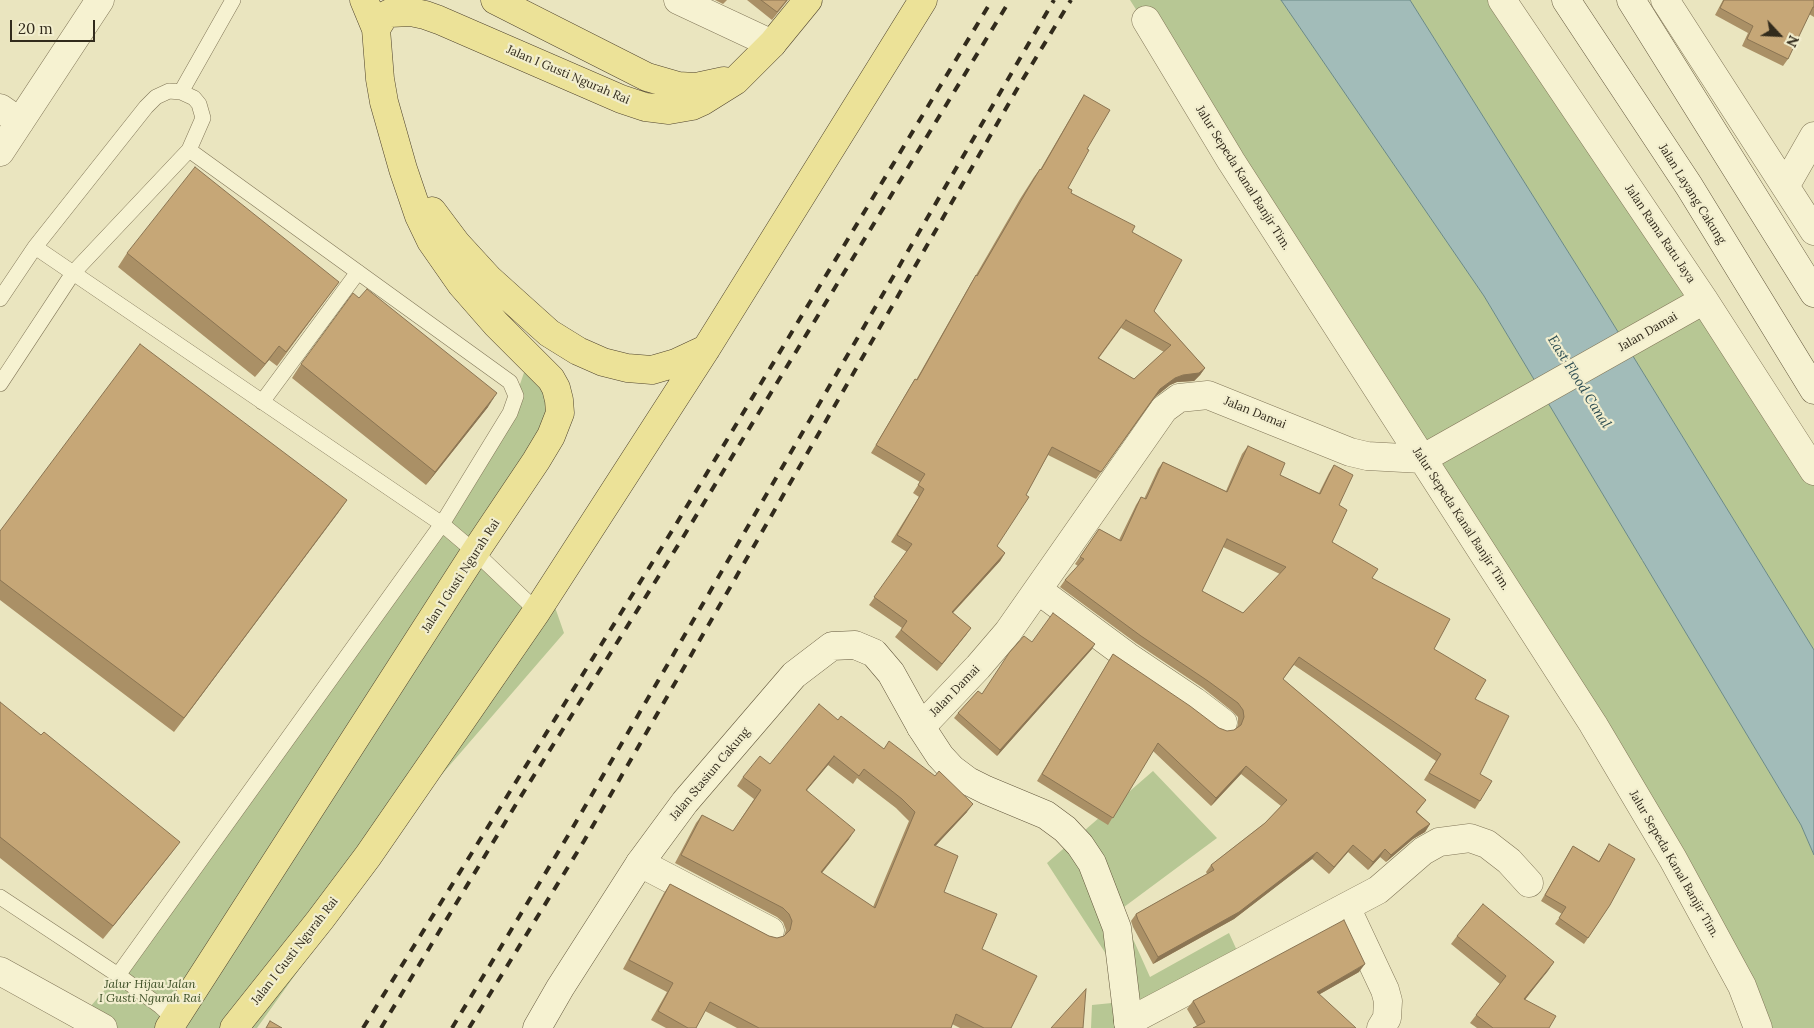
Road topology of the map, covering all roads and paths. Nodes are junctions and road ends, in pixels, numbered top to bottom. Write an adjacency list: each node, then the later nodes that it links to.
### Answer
1 (100, 0): 16 (street)
2 (233, 0): 15 (lane)
3 (364, 0): 13 (main road, Jalan I Gusti Ngurah Rai)
4 (495, 0): 14 (main road, Jalan I Gusti Ngurah Rai)
5 (678, 0): 14 (street)
6 (808, 0): 14 (main road, Jalan I Gusti Ngurah Rai)
7 (923, 0): 29 (main road, Jalan I Gusti Ngurah Rai)
8 (1502, 0): 28 (street, Jalan Rama Ratu Jaya)
9 (1566, 0): 31 (street, Jalan Layang Cakung)
10 (1631, 0): 26 (street)
11 (1665, 0): 21 (street)
12 (1146, 20): 33 (street, Jalur Sepeda Kanal Banjir Tim.)
13 (376, 29): 14 (main road, Jalan I Gusti Ngurah Rai); 17 (main road, Jalan I Gusti Ngurah Rai)
14 (765, 52)
15 (181, 92): 19 (lane); 23 (lane)
16 (10, 115): 20 (street)
17 (389, 122): 29 (main road, Jalan I Gusti Ngurah Rai); 36 (main road, Jalan I Gusti Ngurah Rai)
18 (1813, 140): 21 (street)
19 (189, 150): 24 (lane); 25 (lane)
20 (0, 152)
21 (1786, 185): 22 (street)
22 (1814, 231)
23 (35, 247): 25 (lane); 27 (lane)
24 (358, 272): 32 (lane); 35 (lane)
25 (73, 273): 30 (lane); 32 (lane)
26 (1814, 293)
27 (0, 299)
28 (1704, 300): 33 (street, Jalan Damai); 34 (street, Jalan Rama Ratu Jaya)
29 (706, 349): 38 (main road, Jalan I Gusti Ngurah Rai)
30 (0, 384)
31 (1814, 390)
32 (262, 402): 35 (lane)
33 (1422, 459): 37 (street, Jalan Damai); 54 (street, Jalur Sepeda Kanal Banjir Tim.)
34 (1814, 471)
35 (442, 524): 36 (lane); 47 (lane)
36 (475, 552): 38 (lane); 48 (main road, Jalan I Gusti Ngurah Rai)
37 (1038, 590): 39 (street); 40 (street, Jalan Damai)
38 (537, 611): 51 (main road, Jalan I Gusti Ngurah Rai)
39 (1224, 723)
40 (921, 726): 41 (street, Jalan Stasiun Cakung); 49 (street, Jalan Stasiun Cakung)
41 (640, 863): 45 (street); 52 (street, Jalan Stasiun Cakung)
42 (1530, 883): 44 (street)
43 (0, 897): 47 (lane)
44 (1346, 907): 49 (street); 53 (street)
45 (770, 931)
46 (0, 970): 50 (street)
47 (118, 975): 48 (lane)
48 (172, 1024)
49 (1129, 1025)
50 (103, 1028)
51 (234, 1028)
52 (537, 1028)
53 (1380, 1028)
54 (1758, 1028)

